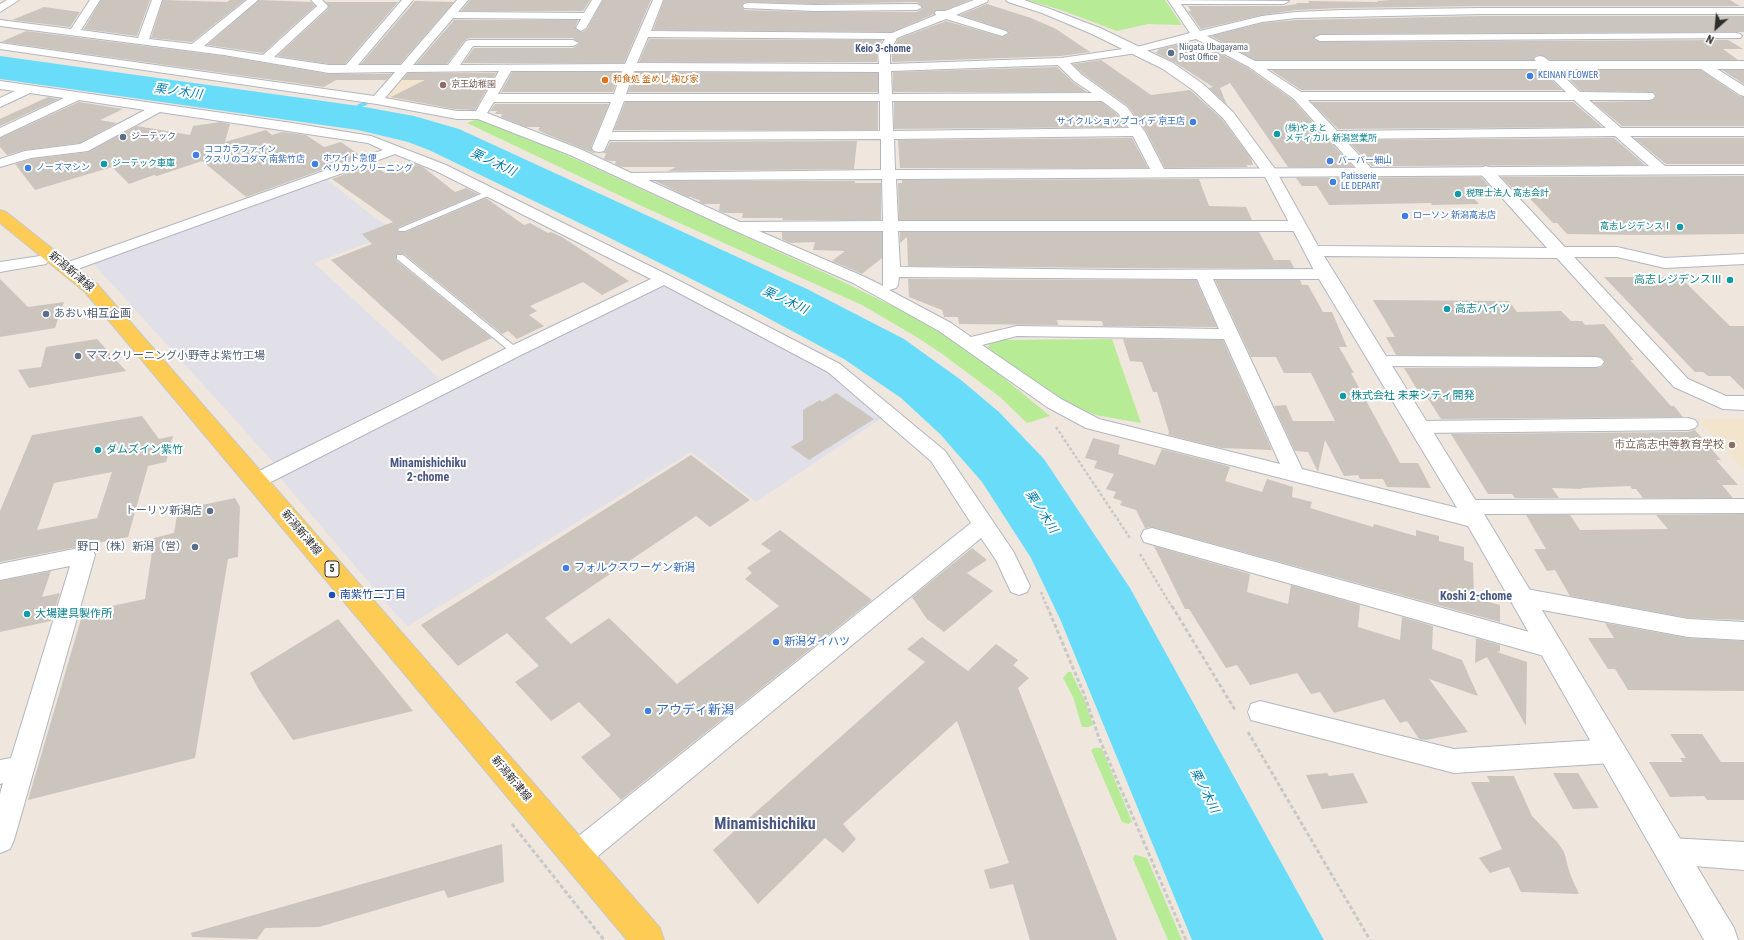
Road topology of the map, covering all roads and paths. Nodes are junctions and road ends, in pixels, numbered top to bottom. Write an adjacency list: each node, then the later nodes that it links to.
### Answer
1 (14, 0): 19 (street)
2 (95, 0): 28 (street)
3 (157, 0): 36 (street)
4 (252, 0): 39 (street)
5 (316, 0): 41 (street)
6 (408, 0): 50 (street)
7 (464, 0): 25 (street)
8 (597, 0): 26 (street)
9 (658, 0): 29 (street)
10 (896, 0): 18 (street)
11 (983, 0): 23 (street)
12 (1012, 0): 40 (street)
13 (1284, 0): 16 (street); 24 (street)
14 (1467, 0): 22 (street)
15 (1677, 0): 20 (street)
16 (1174, 1): 31 (street)
17 (748, 7): 18 (street)
18 (917, 7): 23 (street)
19 (0, 9)
20 (1695, 11): 21 (street); 22 (street); 35 (street)
21 (1744, 11)
22 (1481, 12): 24 (street); 33 (street)
23 (944, 14): 30 (street); 32 (street)
24 (1296, 15): 31 (street)
25 (452, 16): 26 (street); 51 (street)
26 (588, 16): 37 (street)
27 (0, 23): 28 (street)
28 (74, 33): 36 (street)
29 (644, 34): 32 (street); 47 (street)
30 (1002, 34)
31 (1197, 35): 40 (street); 44 (street)
32 (893, 36): 49 (street)
33 (1513, 37): 34 (street); 35 (street); 43 (street)
34 (1320, 38)
35 (1740, 39)
36 (142, 42): 39 (street)
37 (573, 43): 48 (street); 52 (street)
38 (0, 46): 65 (street)
39 (193, 48): 41 (street)
40 (1136, 50): 42 (street); 83 (street)
41 (265, 59): 50 (street)
42 (1061, 61): 49 (street); 61 (street)
43 (1546, 64): 44 (street); 45 (street); 58 (street)
44 (1253, 65): 57 (street)
45 (1704, 65): 46 (street); 56 (street)
46 (1744, 65)
47 (630, 67): 48 (street); 49 (street); 63 (street)
48 (559, 68): 53 (street)
49 (884, 68): 64 (street)
50 (349, 69): 51 (street)
51 (404, 69): 52 (street); 65 (street)
52 (451, 69): 53 (street)
53 (506, 69): 62 (street)
54 (0, 84): 55 (street)
55 (30, 89): 60 (street); 66 (street)
56 (1744, 92)
57 (1298, 96): 58 (street); 74 (street)
58 (1577, 96): 59 (street); 70 (street)
59 (1649, 96)
60 (76, 97): 67 (street); 72 (street)
61 (1103, 97): 64 (street); 69 (street)
62 (488, 98): 63 (street); 68 (street)
63 (619, 98): 64 (street); 75 (street)
64 (885, 98): 73 (street)
65 (377, 100): 68 (street)
66 (0, 103)
67 (158, 108): 76 (street); 78 (street)
68 (480, 115): 77 (street)
69 (1138, 132): 73 (street); 84 (street)
70 (1618, 132): 71 (street); 74 (street); 79 (street)
71 (1744, 132)
72 (0, 133)
73 (887, 135): 75 (street); 85 (street)
74 (1332, 135): 81 (street)
75 (604, 136): 77 (street)
76 (395, 150): 87 (street); 99 (street)
77 (594, 161): 86 (street)
78 (0, 163)
79 (1661, 170): 80 (street); 82 (street)
80 (1744, 170)
81 (1366, 171): 82 (street); 83 (street)
82 (1486, 171): 94 (street)
83 (1270, 172): 84 (street); 91 (street)
84 (1159, 173): 85 (street)
85 (889, 174): 86 (street); 89 (street)
86 (628, 176): 90 (street)
87 (491, 193): 92 (lane); 105 (street)
88 (0, 215): 99 (main road, 新潟新津線 / 5)
89 (891, 224): 90 (street); 91 (street); 102 (street)
90 (736, 226): 106 (street)
91 (1297, 226): 93 (street)
92 (402, 229)
93 (1312, 251): 94 (street); 104 (street)
94 (1561, 253): 96 (street); 112 (street)
95 (400, 258): 109 (lane)
96 (1744, 260)
97 (40, 261): 98 (street)
98 (0, 267)
99 (66, 268): 117 (main road, 新潟新津線 / 5)
100 (24, 270): 101 (street)
101 (0, 272)
102 (892, 272): 103 (street); 106 (street)
103 (1203, 274): 104 (street); 107 (street)
104 (1325, 274): 110 (street)
105 (664, 279): 109 (street); 120 (street)
106 (888, 297): 108 (street)
107 (1230, 334): 108 (street); 116 (street)
108 (966, 343): 116 (street)
109 (515, 351): 117 (street)
110 (1378, 361): 111 (street); 115 (street)
111 (1595, 362)
112 (1744, 403)
113 (1051, 423): 121 (path)
114 (1688, 424): 115 (street)
115 (1419, 427): 119 (street)
116 (1295, 474): 119 (street)
117 (256, 481): 133 (main road, 新潟新津線 / 5)
118 (1744, 506): 119 (street)
119 (1472, 514): 125 (street)
120 (984, 524): 123 (street); 133 (street)
121 (1141, 543): 127 (street); 128 (path)
122 (0, 572): 130 (street)
123 (1019, 586)
124 (1040, 590): 136 (path)
125 (1521, 597): 126 (street); 127 (street)
126 (1744, 631)
127 (1551, 648): 129 (street)
128 (1247, 716): 129 (street); 137 (path)
129 (1612, 751): 132 (street)
130 (11, 770): 131 (street)
131 (0, 840)
132 (1669, 851): 134 (street); 138 (street)
133 (576, 856): 135 (main road, 新潟新津線 / 5)
134 (1744, 856)
135 (648, 940)
136 (1186, 940)
137 (1370, 940)
138 (1722, 940)

